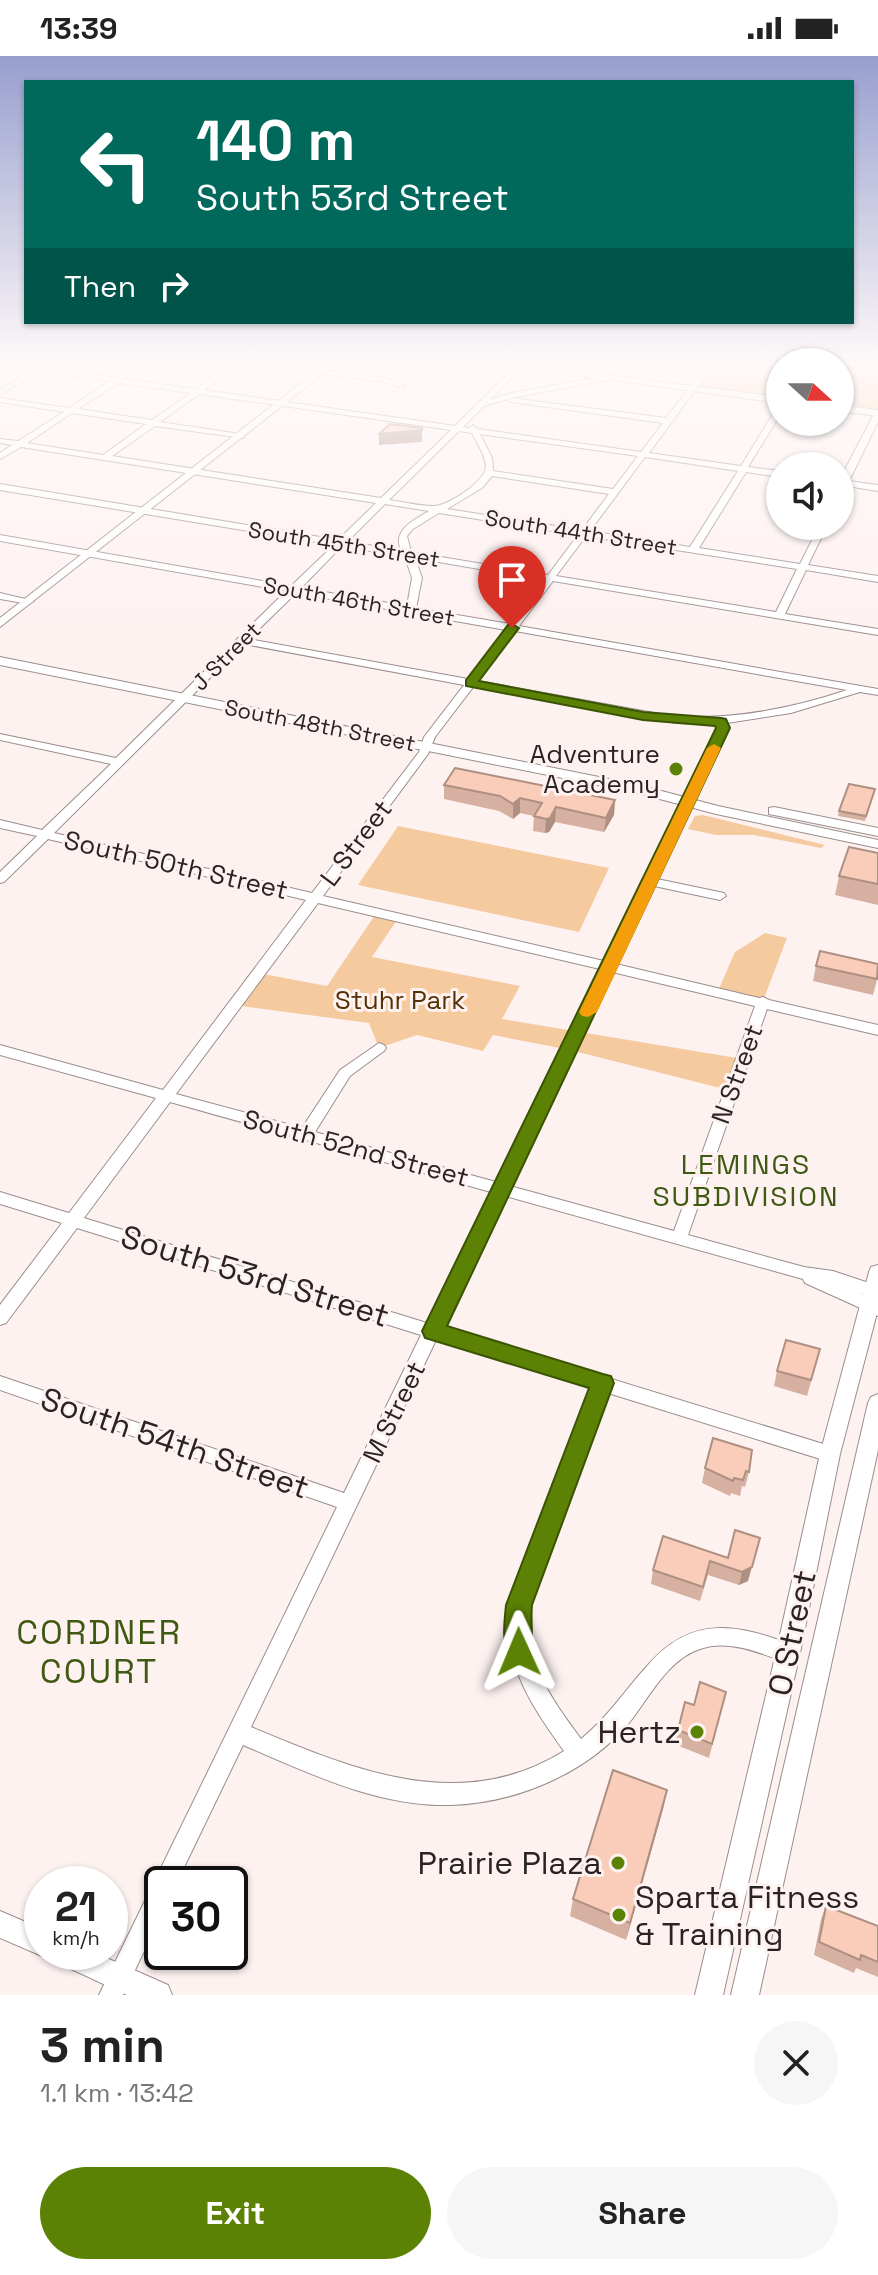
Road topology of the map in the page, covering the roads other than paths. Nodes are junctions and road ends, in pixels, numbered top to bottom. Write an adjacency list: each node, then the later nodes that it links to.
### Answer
1 (95, 456): 8 (street, South 44th Street)
2 (214, 456): 10 (main road)
3 (429, 456): 17 (street, J Street)
4 (486, 456): 12 (street)
5 (643, 456): 16 (street, L Street)
6 (655, 456): 9 (street)
7 (751, 456): 9 (street)
8 (104, 458): 10 (street, South 44th Street)
9 (743, 469): 11 (street); 24 (street)
10 (194, 472): 17 (street, South 44th Street); 19 (main road)
11 (766, 472)
12 (490, 473): 16 (street); 18 (street)
13 (0, 487): 19 (street, South 45th Street)
14 (854, 487): 15 (street)
15 (878, 488)
16 (616, 492): 20 (street, L Street)
17 (383, 502): 18 (street, South 44th Street); 23 (street, J Street)
18 (437, 510): 20 (street, South 44th Street); 26 (street)
19 (144, 511): 23 (street, South 45th Street); 25 (main road)
20 (584, 533): 24 (street, South 44th Street); 28 (street, L Street)
21 (0, 538): 25 (street, South 46th Street)
22 (816, 540): 27 (street)
23 (340, 543): 26 (street, South 45th Street); 30 (street, J Street)
24 (693, 550): 27 (street, South 44th Street)
25 (89, 554): 30 (street, South 46th Street); 32 (main road)
26 (408, 555): 28 (street, South 45th Street); 33 (street)
27 (803, 567): 29 (street, South 44th Street); 34 (street)
28 (550, 578): 34 (street, South 45th Street); 36 (street, L Street)
29 (878, 579)
30 (294, 590): 33 (street, South 46th Street); 38 (street, J Street)
31 (0, 596): 32 (street)
32 (29, 601): 35 (main road)
33 (411, 610): 36 (street, South 46th Street)
34 (779, 616): 37 (street, South 45th Street)
35 (0, 624)
36 (512, 628): 40 (street, L Street); 42 (street, South 46th Street)
37 (878, 632)
38 (242, 641): 40 (street); 44 (street, J Street)
39 (0, 661): 44 (main road, South 48th Street)
40 (471, 683): 45 (street); 47 (street, L Street)
41 (878, 683): 42 (street, South 46th Street)
42 (860, 689): 43 (street, South 46th Street); 45 (street)
43 (878, 692)
44 (183, 698): 47 (main road, South 48th Street); 48 (street, J Street)
45 (721, 722): 49 (street, M Street)
46 (0, 737): 48 (street)
47 (426, 747): 49 (main road, South 48th Street); 57 (street, L Street)
48 (119, 762): 52 (street, J Street)
49 (690, 799): 51 (main road, South 48th Street); 53 (main road, South 48th Street); 55 (street, M Street)
50 (0, 824): 52 (street, South 50th Street)
51 (878, 832)
52 (45, 835): 54 (street, J Street); 57 (street, South 50th Street)
53 (878, 844)
54 (0, 879)
55 (650, 881): 56 (street); 58 (street, M Street)
56 (720, 896)
57 (315, 898): 58 (street, South 50th Street); 63 (street, L Street)
58 (609, 966): 59 (street, South 50th Street); 65 (street, M Street)
59 (763, 1001): 60 (street, South 50th Street); 68 (street, N Street)
60 (874, 1027)
61 (379, 1048): 64 (street)
62 (0, 1050): 63 (street, South 52nd Street)
63 (166, 1096): 64 (street, South 52nd Street); 67 (street, L Street)
64 (306, 1134): 65 (street, South 52nd Street)
65 (502, 1189): 68 (street, South 52nd Street); 71 (street, M Street)
66 (0, 1198): 67 (street, South 53rd Street)
67 (73, 1221): 70 (street, L Street); 71 (street, South 53rd Street)
68 (679, 1238): 69 (street, South 52nd Street)
69 (875, 1294): 75 (main road, O Street)
70 (0, 1318)
71 (433, 1331): 73 (street, South 53rd Street); 76 (street, M Street)
72 (0, 1383): 76 (street, South 54th Street)
73 (603, 1383): 75 (street, South 53rd Street); 79 (street)
74 (878, 1403): 88 (main road, O Street)
75 (830, 1454): 77 (main road, O Street)
76 (350, 1503): 78 (street, M Street)
77 (788, 1653): 79 (street); 87 (main road, O Street)
78 (238, 1732): 79 (street); 80 (street, M Street)
79 (579, 1754)
80 (173, 1866)
81 (0, 1924): 83 (main road)
82 (144, 1926): 85 (street, M Street)
83 (24, 1935)
84 (91, 1970): 85 (main road)
85 (116, 1986): 86 (main road)
86 (158, 1995)
87 (709, 1995)
88 (745, 1995)

